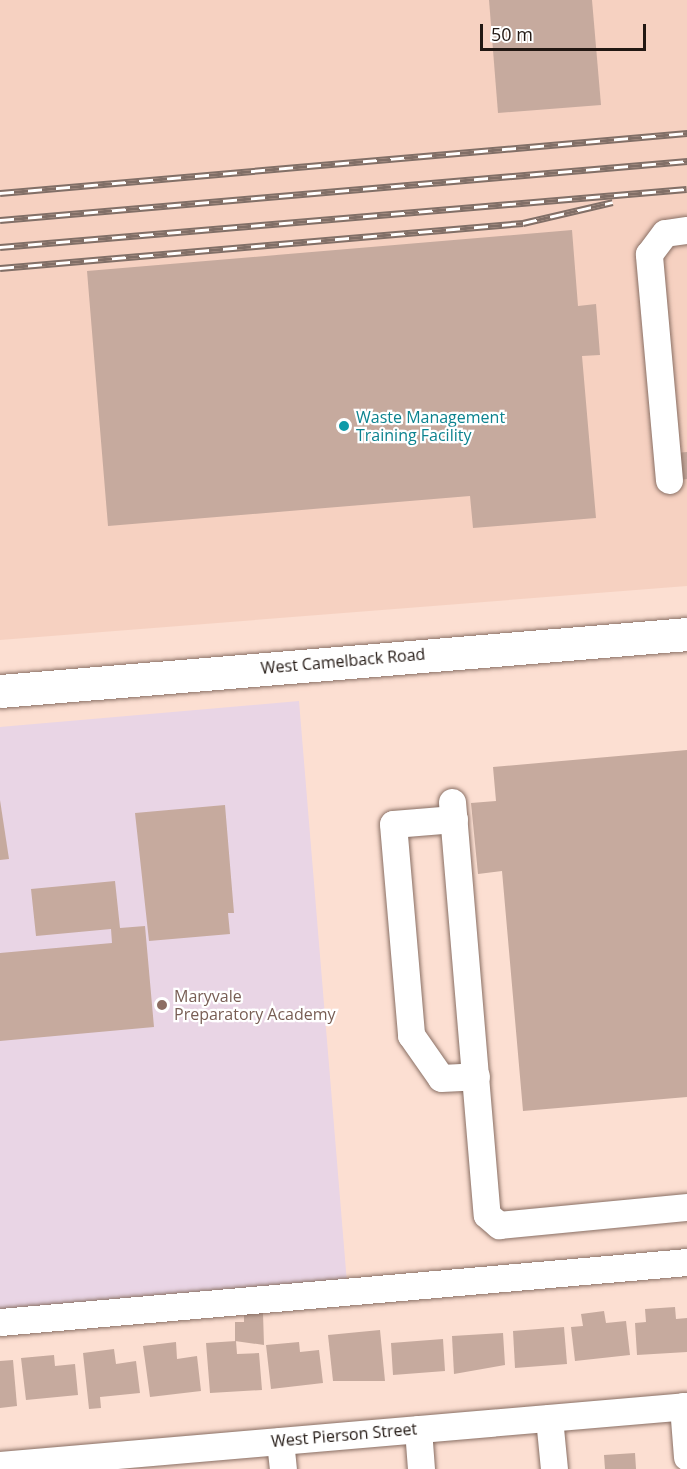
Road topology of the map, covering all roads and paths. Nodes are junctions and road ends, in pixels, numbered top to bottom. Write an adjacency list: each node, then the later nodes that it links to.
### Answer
1 (687, 230): 2 (street)
2 (669, 480)
3 (687, 634): 4 (main road, West Camelback Road)
4 (0, 691)
5 (476, 1076): 5 (street); 6 (street)
6 (687, 1207)
7 (687, 1262): 8 (street)
8 (0, 1322)
9 (685, 1406): 10 (street, West Pierson Street); 13 (street)
10 (549, 1418): 11 (street, West Pierson Street); 18 (street)
11 (418, 1429): 12 (street, West Pierson Street); 17 (street)
12 (280, 1441): 14 (street, West Pierson Street); 16 (street)
13 (687, 1457)
14 (148, 1461): 15 (street, West Pierson Street)
15 (4, 1466)
16 (283, 1469)
17 (422, 1469)
18 (554, 1469)

